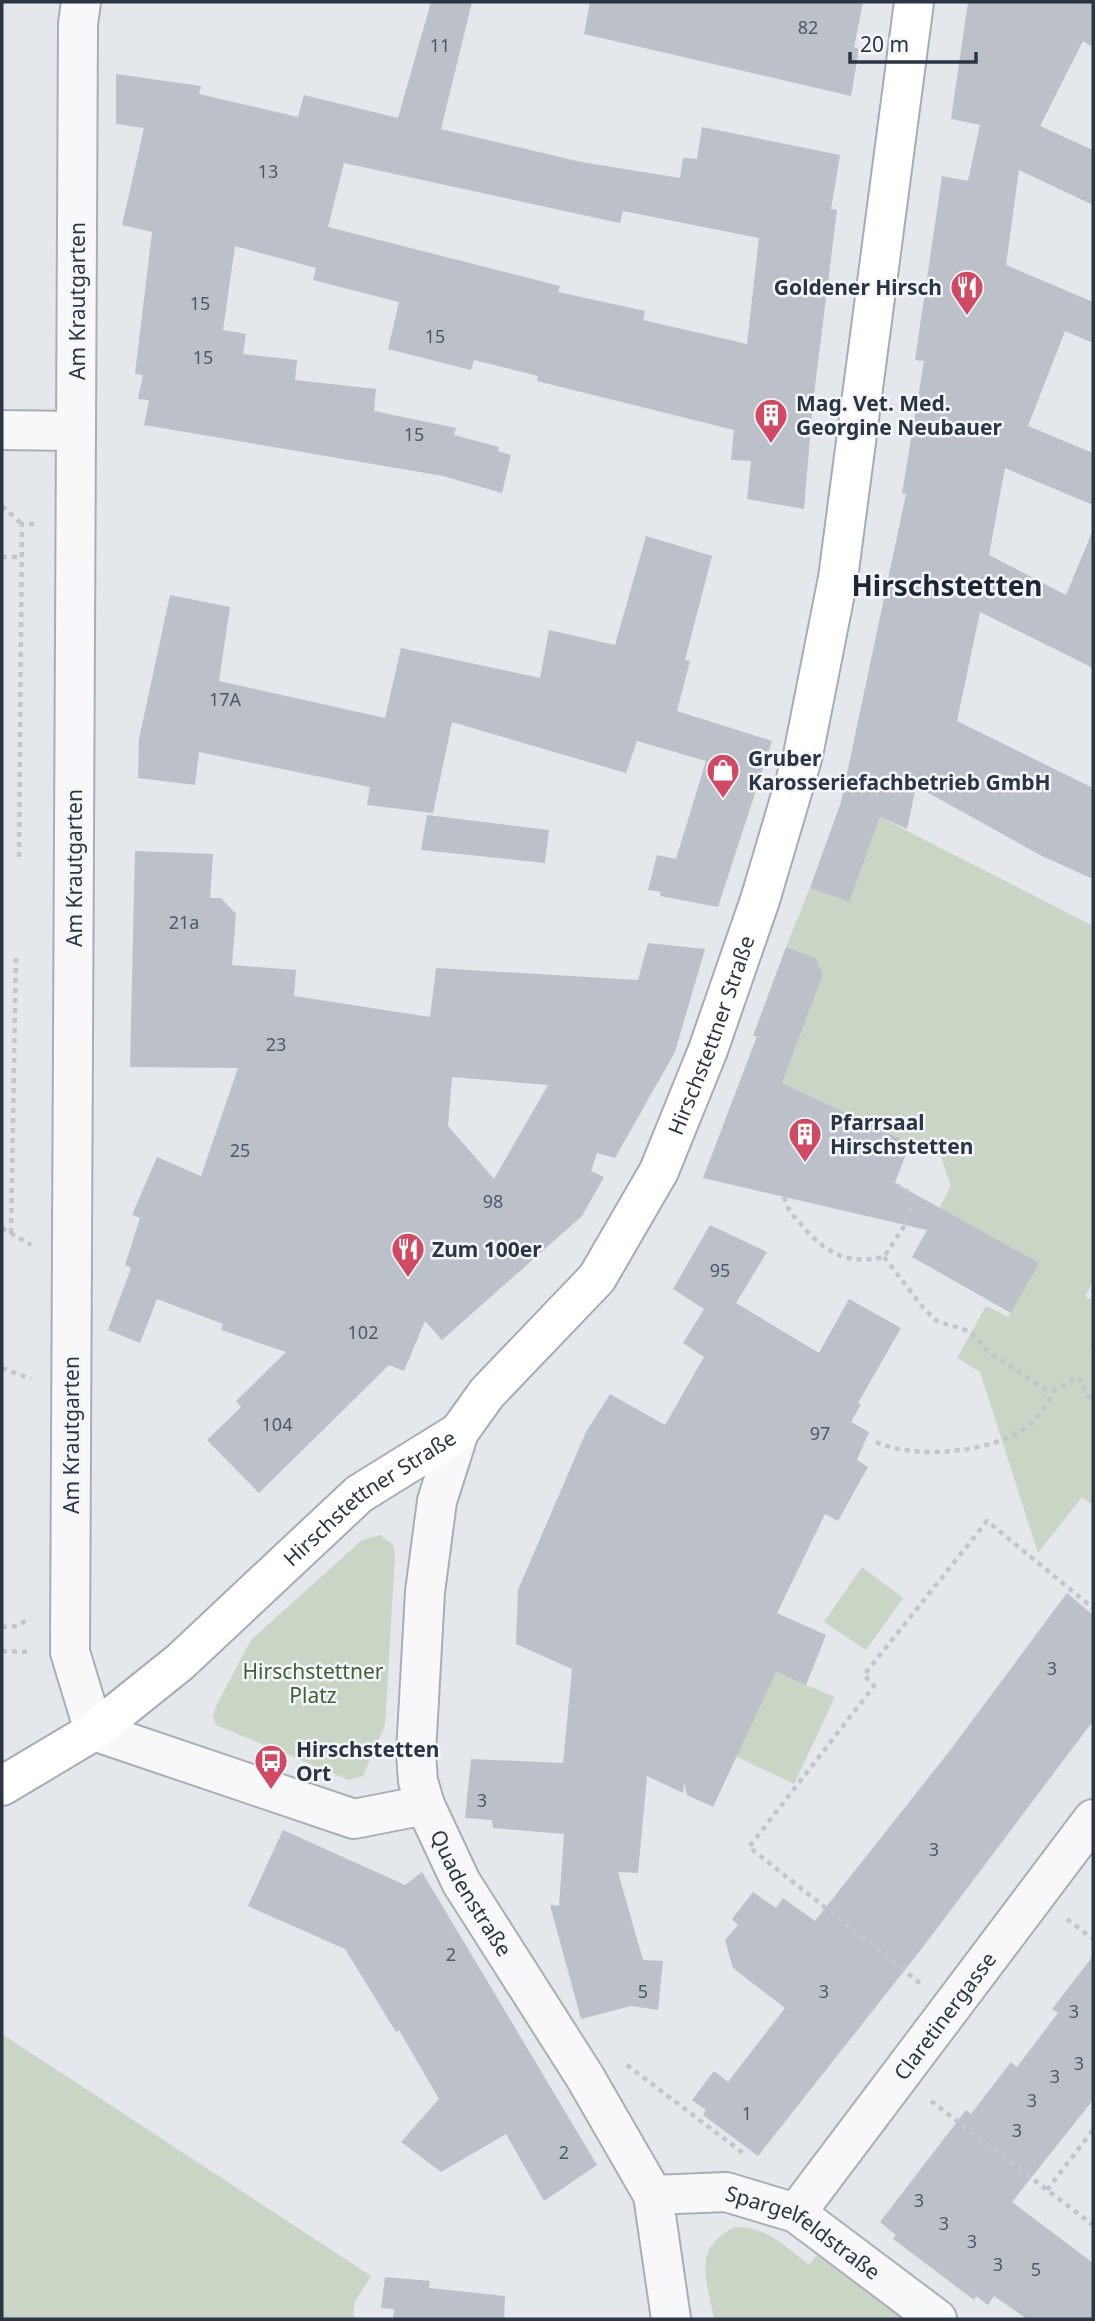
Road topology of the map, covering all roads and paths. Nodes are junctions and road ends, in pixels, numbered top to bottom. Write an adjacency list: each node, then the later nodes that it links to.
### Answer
1 (81, 2): 4 (street, Am Krautgarten)
2 (914, 2): 22 (main road, Hirschstettner Straße)
3 (2, 430): 4 (street)
4 (76, 431): 27 (street, Am Krautgarten)
5 (2, 506): 6 (path)
6 (22, 524): 7 (path); 9 (path)
7 (43, 524)
8 (2, 557): 9 (path)
9 (21, 557): 10 (path)
10 (19, 856)
11 (16, 956): 15 (path)
12 (894, 1184): 17 (path)
13 (784, 1197): 17 (path)
14 (2, 1227): 15 (path)
15 (11, 1233): 16 (path)
16 (43, 1251)
17 (884, 1257): 20 (path)
18 (2, 1368): 19 (path)
19 (42, 1383)
20 (1055, 1390): 21 (path); 23 (path)
21 (1093, 1404)
22 (459, 1432): 27 (main road, Hirschstettner Straße); 29 (street, Quadenstraße)
23 (876, 1442)
24 (1093, 1608): 33 (path)
25 (37, 1614): 26 (path)
26 (2, 1626)
27 (94, 1731): 28 (main road, Hirschstettner Straße); 29 (street)
28 (2, 1786)
29 (425, 1805): 39 (street, Quadenstraße)
30 (1093, 1819): 40 (street, Claretinergasse)
31 (1058, 1912): 32 (path)
32 (1093, 1940)
33 (929, 1990)
34 (626, 2064): 37 (path)
35 (930, 2100): 38 (path)
36 (1093, 2130): 38 (path)
37 (751, 2159)
38 (1047, 2190): 41 (path)
39 (653, 2195): 40 (street, Spargelfeldstraße); 42 (street, Quadenstraße)
40 (796, 2213): 43 (street, Spargelfeldstraße)
41 (1093, 2225)
42 (671, 2319)
43 (937, 2319)

